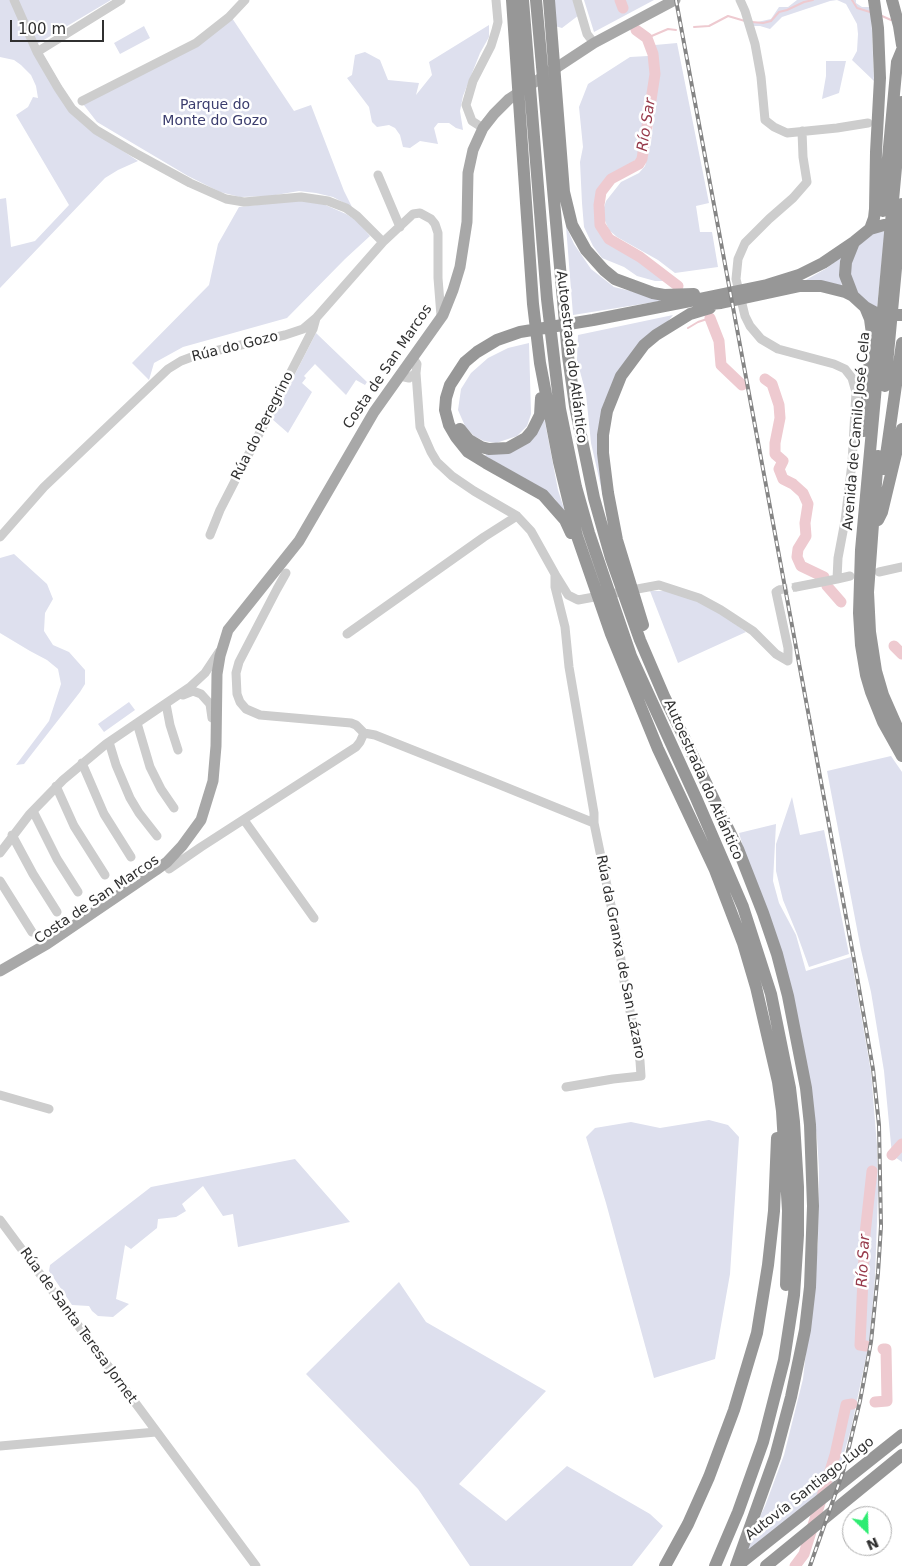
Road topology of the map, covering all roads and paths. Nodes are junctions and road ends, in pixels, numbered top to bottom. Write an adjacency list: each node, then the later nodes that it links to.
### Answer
1 (14, 0): 17 (street)
2 (121, 0): 17 (street)
3 (245, 0): 18 (street)
4 (496, 0): 21 (street)
5 (512, 0): 41 (highway)
6 (523, 0): 104 (highway, Autoestrada do Atlántico)
7 (536, 0): 63 (highway, Autoestrada do Atlántico)
8 (549, 0): 34 (highway)
9 (578, 0): 14 (street)
10 (675, 0): 14 (main road, Costa de San Marcos)
11 (740, 0): 22 (street)
12 (874, 0): 27 (highway)
13 (892, 0): 15 (highway)
14 (594, 43): 21 (main road, Costa de San Marcos)
15 (902, 45)
16 (902, 50): 27 (highway)
17 (37, 52): 28 (street)
18 (82, 101)
19 (902, 102): 45 (highway, Avenida de Camilo José Cela)
20 (868, 123): 22 (street)
21 (484, 128): 32 (main road, Costa de San Marcos)
22 (802, 131): 43 (street)
23 (378, 175): 26 (street)
24 (902, 204): 50 (highway, Avenida de Camilo José Cela)
25 (902, 226): 27 (highway)
26 (400, 227): 28 (street, Rúa do Gozo); 32 (street, Rúa do Gozo)
27 (877, 227): 29 (highway)
28 (383, 242): 37 (street, Rúa do Gozo)
29 (854, 242): 31 (highway); 33 (highway)
30 (813, 286): 31 (highway); 33 (highway); 43 (highway)
31 (746, 293): 34 (highway)
32 (446, 295): 40 (main road, Costa de San Marcos)
33 (853, 296): 35 (highway)
34 (718, 299): 38 (highway); 63 (highway)
35 (871, 310): 36 (highway); 43 (highway)
36 (900, 315)
37 (316, 318): 48 (street, Rúa do Peregrino); 49 (street, Rúa do Gozo)
38 (521, 335): 41 (highway); 60 (highway)
39 (902, 343): 47 (highway)
40 (412, 358): 42 (main road, Costa de San Marcos); 42 (street, Rúa da Granxa de San Lázaro)
41 (540, 363): 60 (highway)
42 (408, 376): 46 (street, Rúa da Granxa de San Lázaro); 54 (main road, Costa de San Marcos)
43 (861, 393): 45 (highway); 56 (street)
44 (902, 429): 47 (highway)
45 (867, 488): 71 (highway, Avenida de Camilo José Cela)
46 (516, 516): 53 (street, Rúa da Granxa de San Lázaro); 61 (street)
47 (878, 520): 50 (highway)
48 (210, 535)
49 (0, 537)
50 (870, 554): 67 (highway, Avenida de Camilo José Cela)
51 (902, 567): 52 (street)
52 (878, 572)
53 (555, 574): 58 (street); 78 (street, Rúa da Granxa de San Lázaro)
54 (279, 575): 59 (main road, Costa de San Marcos); 66 (street)
55 (850, 576): 56 (street)
56 (834, 580): 57 (street)
57 (796, 587)
58 (780, 590)
59 (249, 603): 62 (main road, Costa de San Marcos); 81 (main road, Costa de San Marcos)
60 (601, 608): 95 (highway)
61 (347, 634)
62 (224, 643): 64 (street); 69 (main road, Costa de San Marcos)
63 (664, 696): 108 (highway, Autoestrada do Atlántico)
64 (170, 702): 65 (street); 69 (street); 70 (street)
65 (137, 723): 68 (street); 74 (street)
66 (364, 733): 77 (street); 78 (street)
67 (902, 738)
68 (109, 742): 72 (street); 80 (street)
69 (216, 746): 76 (main road, Costa de San Marcos)
70 (178, 750)
71 (902, 756)
72 (82, 763): 73 (street); 83 (street)
73 (56, 786): 75 (street); 85 (street)
74 (174, 808)
75 (33, 811): 79 (street); 87 (street)
76 (200, 820): 81 (main road); 84 (main road, Costa de San Marcos)
77 (244, 820): 81 (street); 89 (street)
78 (594, 824): 96 (street, Rúa da Granxa de San Lázaro)
79 (12, 835): 82 (street); 88 (street)
80 (157, 836)
81 (199, 841): 84 (main road, Costa de San Marcos)
82 (0, 853)
83 (131, 857)
84 (168, 866): 91 (main road, Costa de San Marcos); 92 (main road, Costa de San Marcos)
85 (105, 875)
86 (0, 881): 90 (street)
87 (78, 892)
88 (57, 912)
89 (314, 918)
90 (32, 932)
91 (33, 961): 93 (main road); 94 (main road, Costa de San Marcos)
92 (3, 968)
93 (0, 975)
94 (0, 979)
95 (771, 1054): 104 (highway); 106 (highway)
96 (566, 1087)
97 (0, 1095): 98 (street)
98 (49, 1109)
99 (0, 1220): 100 (street, Rúa de Santa Teresa Jornet)
100 (156, 1432): 102 (street); 105 (street, Rúa de Santa Teresa Jornet)
101 (902, 1435): 108 (highway, Autovía Santiago-Lugo)
102 (0, 1446)
103 (902, 1455): 109 (highway)
104 (754, 1465): 107 (highway, Autoestrada do Atlántico)
105 (256, 1566)
106 (665, 1566)
107 (715, 1566)
108 (736, 1566)
109 (766, 1566)

